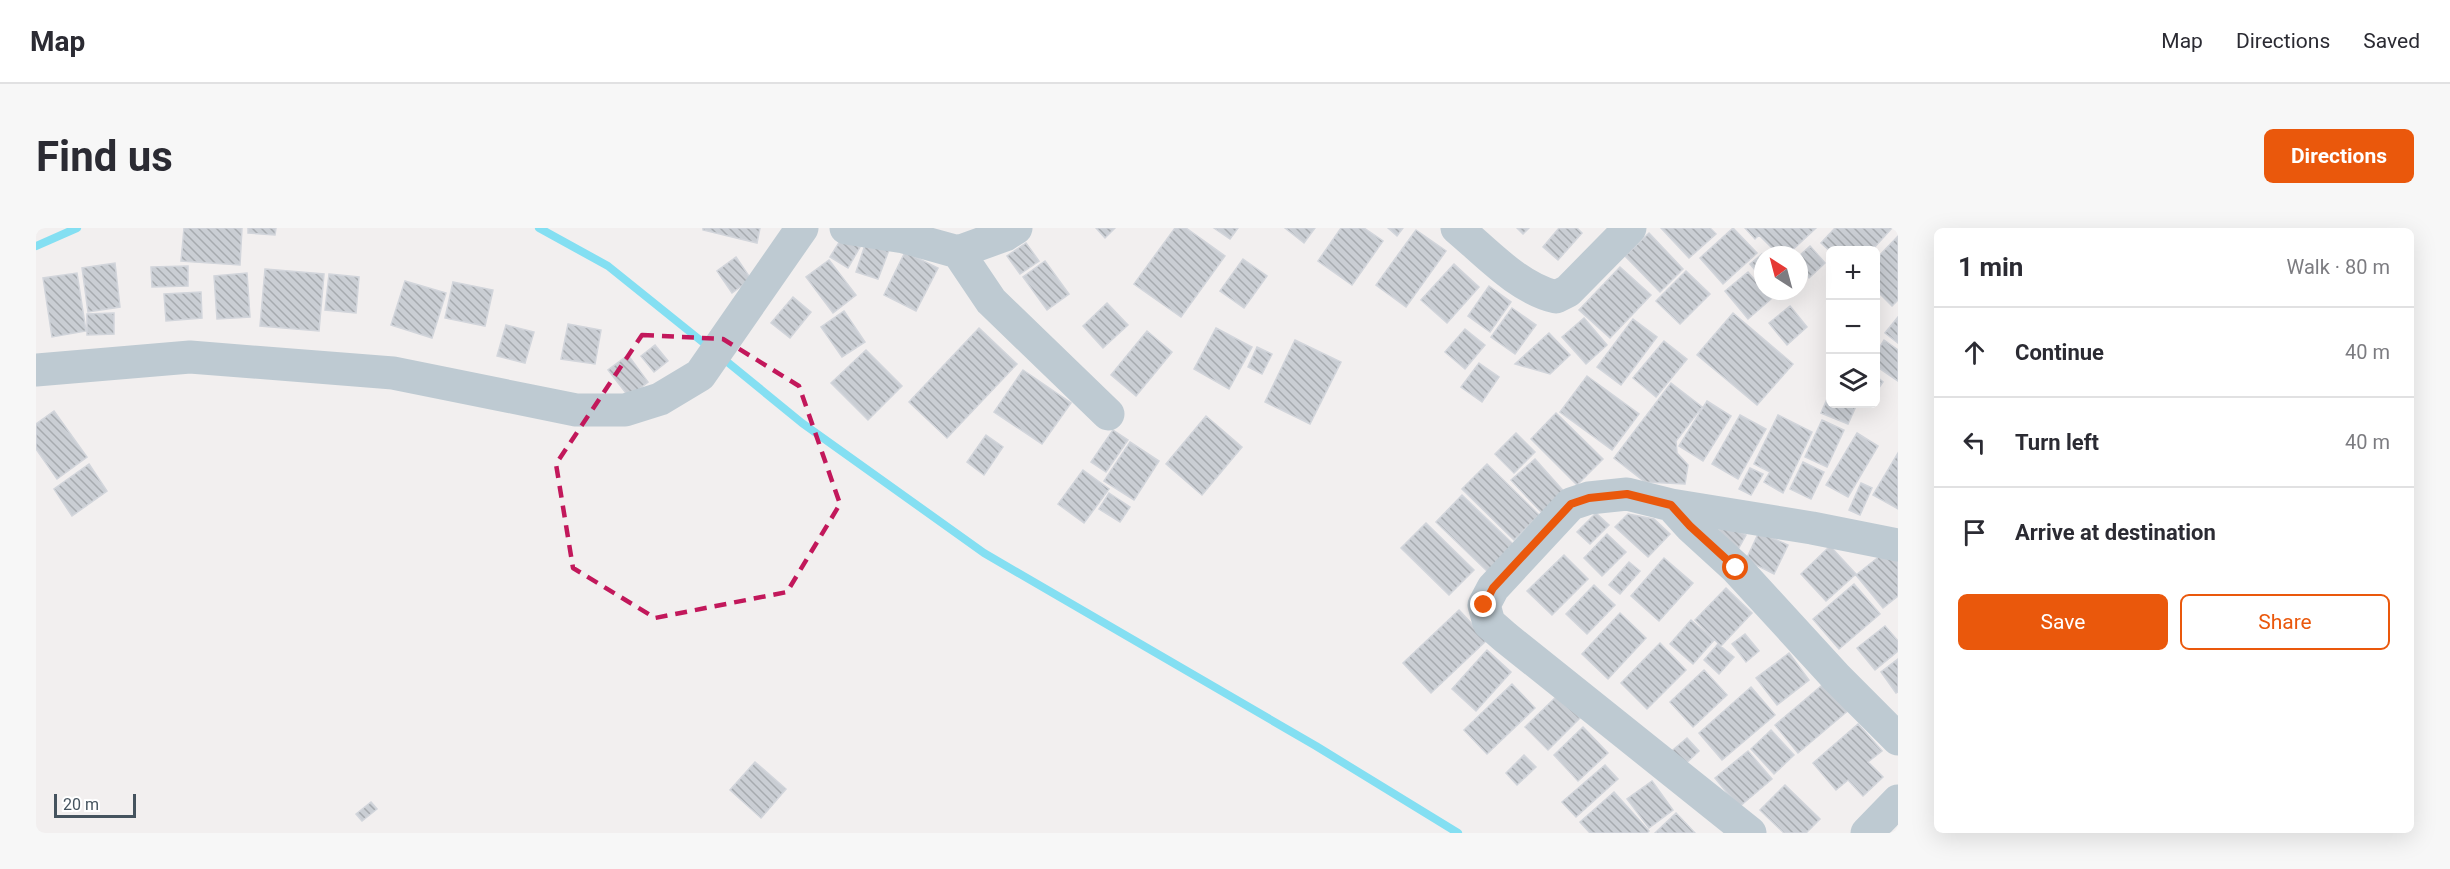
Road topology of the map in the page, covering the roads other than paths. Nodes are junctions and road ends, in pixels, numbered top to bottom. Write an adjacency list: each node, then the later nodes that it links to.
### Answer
1 (802, 228): 7 (street)
2 (846, 228): 6 (street)
3 (1016, 228): 6 (street)
4 (1457, 228): 5 (street)
5 (1630, 228)
6 (958, 252): 8 (street)
7 (36, 370)
8 (1108, 414)
9 (1671, 505): 10 (street); 11 (street); 13 (street)
10 (1898, 545)
11 (1898, 739)
12 (1898, 801): 14 (street)
13 (1750, 833)
14 (1867, 833)

